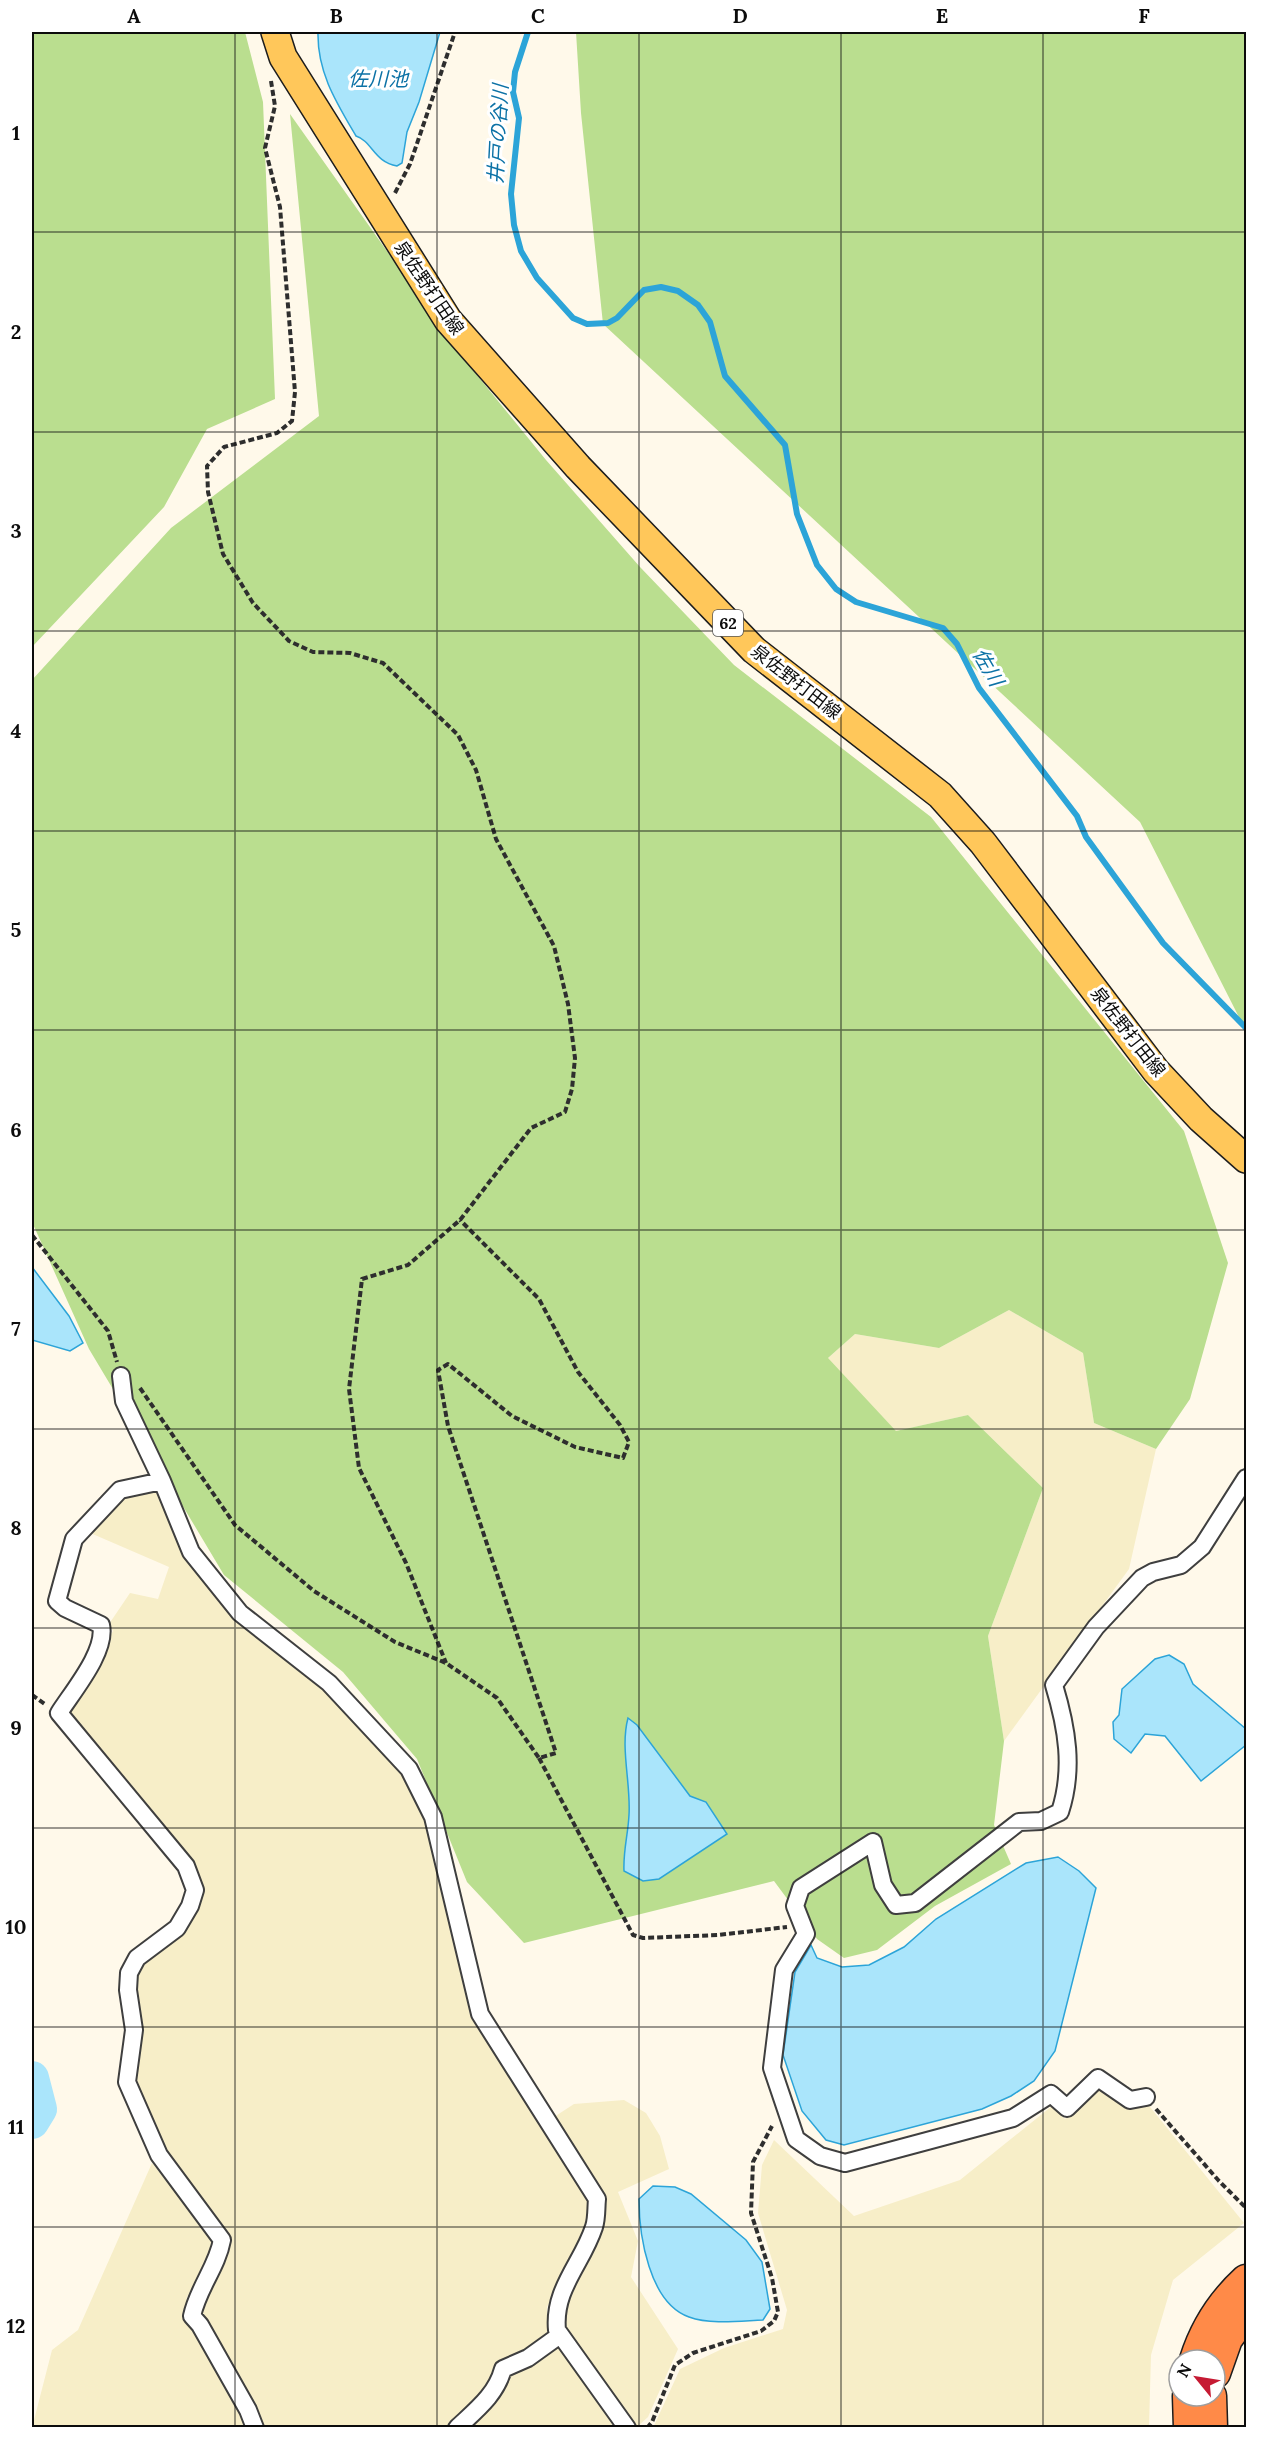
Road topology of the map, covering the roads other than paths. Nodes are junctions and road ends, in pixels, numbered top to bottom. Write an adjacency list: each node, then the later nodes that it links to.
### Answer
1 (276, 32): 2 (main road, 泉佐野打田線 / 62)
2 (1246, 1159)
3 (122, 1376): 5 (street)
4 (1246, 1478): 6 (street)
5 (162, 1481): 9 (street); 14 (street)
6 (1146, 2097)
7 (1246, 2280): 10 (highway)
8 (1246, 2313): 11 (highway)
9 (560, 2335): 15 (street); 16 (street)
10 (1199, 2348)
11 (1224, 2348)
12 (1188, 2408): 17 (highway)
13 (1211, 2408): 18 (highway)
14 (255, 2427)
15 (457, 2427)
16 (627, 2427)
17 (1189, 2427)
18 (1212, 2427)

